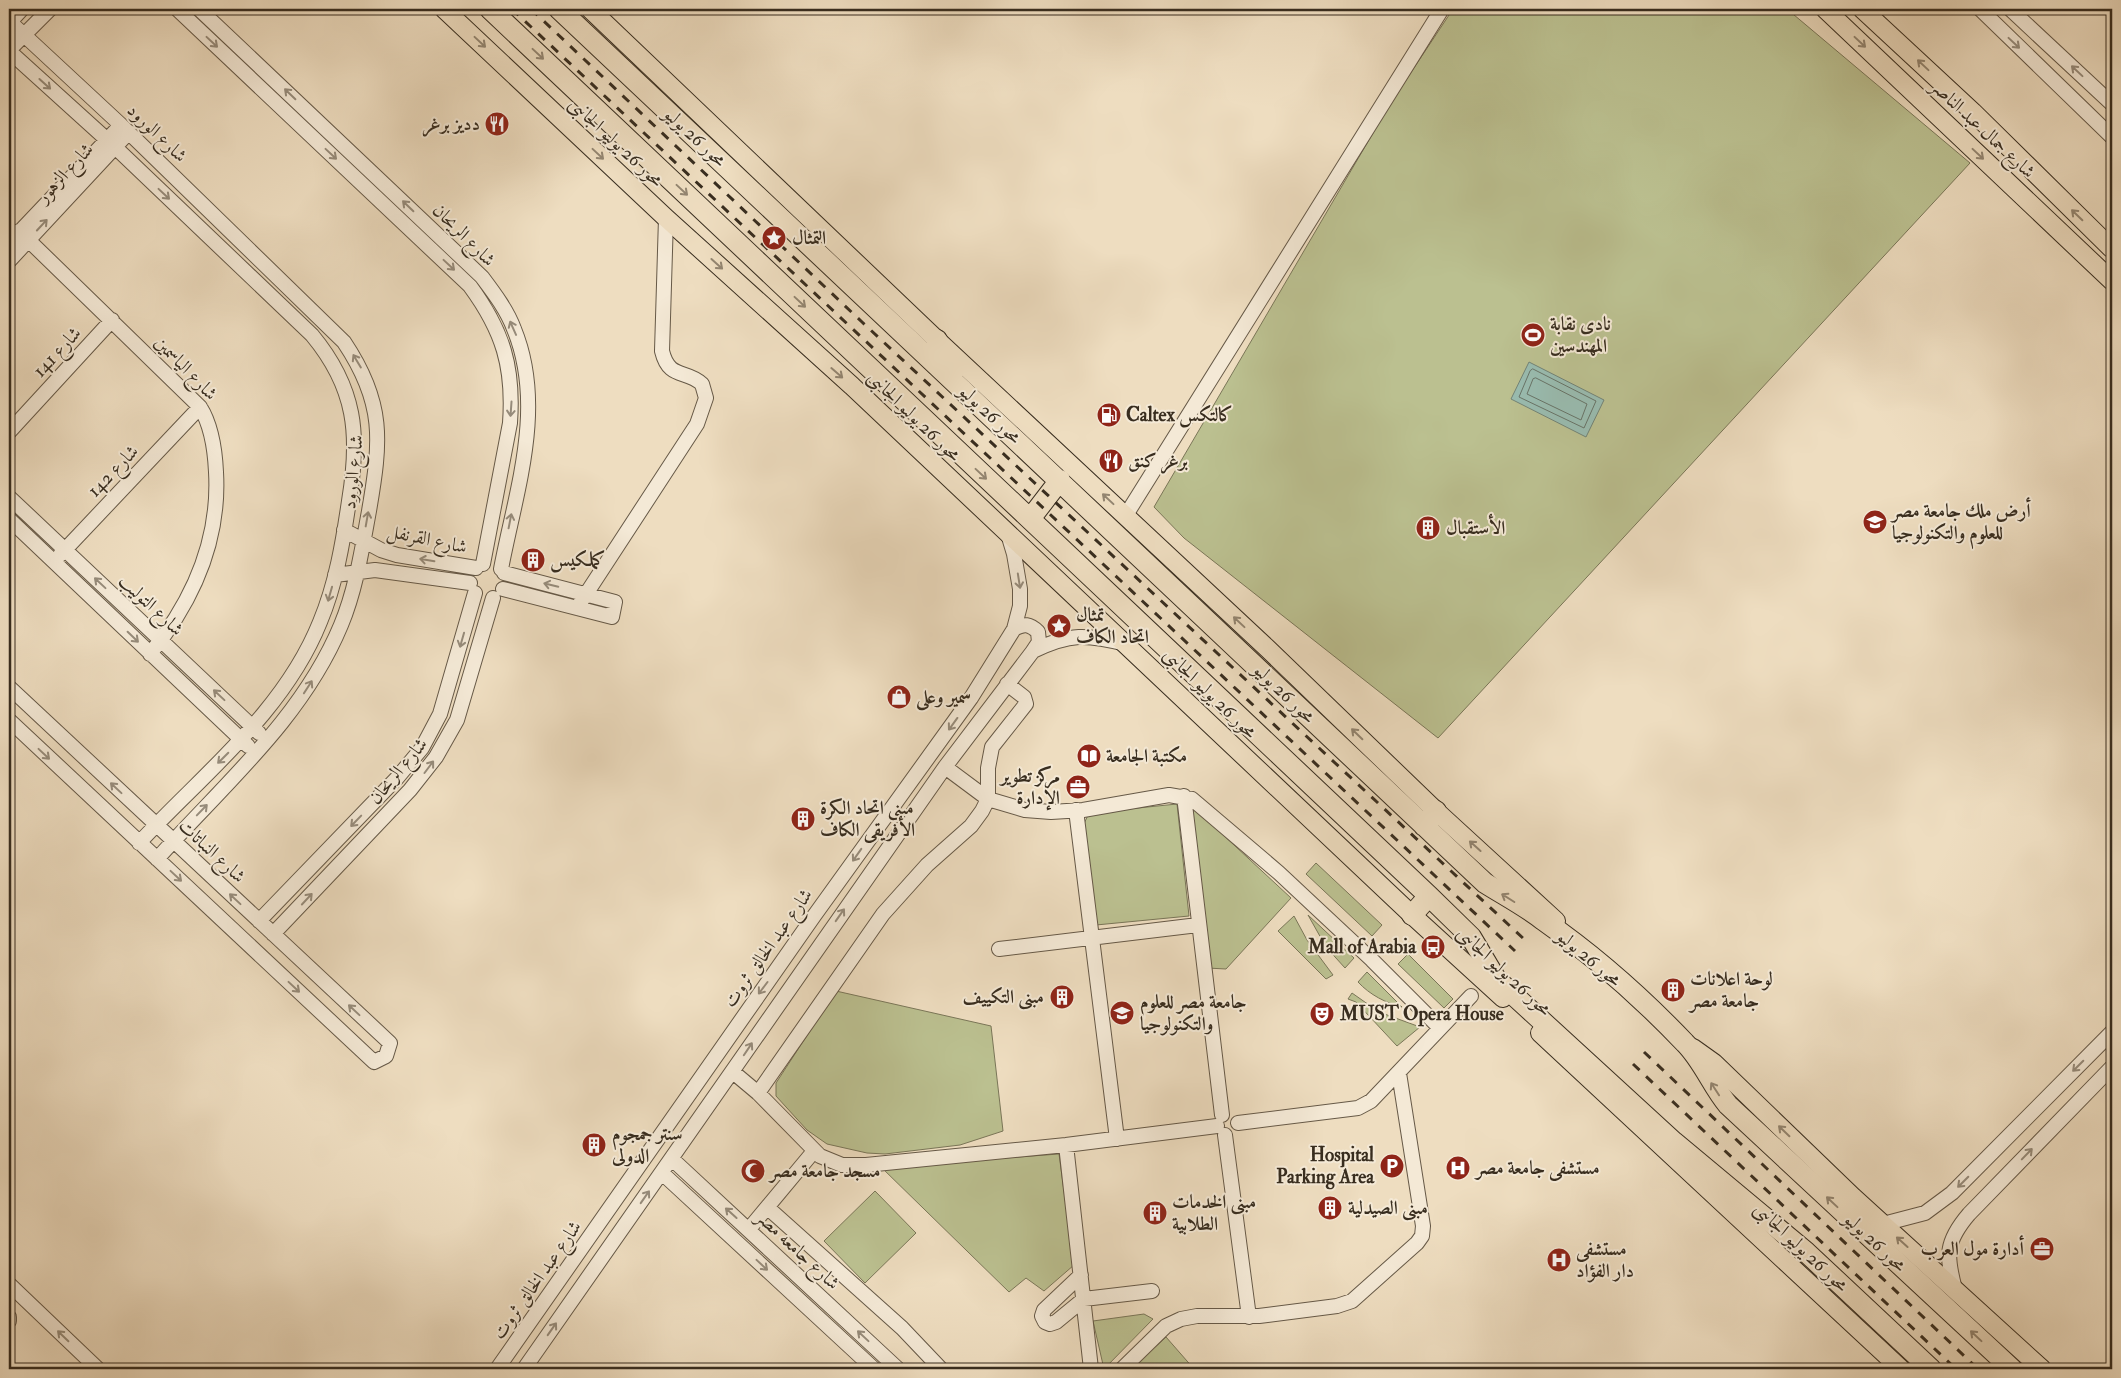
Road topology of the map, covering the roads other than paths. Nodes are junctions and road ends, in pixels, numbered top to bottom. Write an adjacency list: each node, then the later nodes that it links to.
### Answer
1 (22, 9): 15 (street)
2 (50, 9): 16 (street)
3 (177, 9): 35 (street, شارع الريحان, one-way to 35)
4 (199, 9): 34 (street, شارع الريحان, one-way to 4)
5 (444, 9): 22 (main road, محور 26 يوليو الجانبى, one-way to 22)
6 (490, 9): 43 (highway, one-way to 43)
7 (559, 9): 36 (highway, محور 26 يوليو)
8 (590, 9): 33 (main road)
9 (1442, 9): 41 (street)
10 (1825, 9): 28 (main road, شارع جمال عبد الناصر, one-way to 28)
11 (1862, 9): 14 (main road, شارع جمال عبد الناصر)
12 (1980, 9): 20 (street, one-way to 20)
13 (2010, 9): 18 (street, one-way to 13)
14 (1878, 16): 25 (main road, شارع جمال عبد الناصر, one-way to 14)
15 (9, 22): 16 (street, شارع الورود)
16 (24, 34): 17 (street); 19 (street, شارع الورود)
17 (9, 51): 21 (street, شارع الورود, one-way to 21)
18 (2112, 104)
19 (125, 129): 21 (street, شارع الزهور); 27 (street, شارع الورود)
20 (2112, 137)
21 (111, 144): 23 (street, شارع الزهور); 29 (street, شارع الورود, one-way to 29)
22 (666, 218): 45 (main road, محور 26 يوليو الجانبى, one-way to 45); 55 (street)
23 (24, 236): 24 (street, شارع الزهور); 26 (street, شارع الزهور); 31 (street, شارع الياسمين)
24 (9, 243)
25 (2112, 249)
26 (9, 261)
27 (284, 281): 29 (street); 30 (street, شارع الورود)
28 (2112, 281)
29 (270, 295): 32 (street, شارع الورود)
30 (313, 310): 32 (street); 46 (street, شارع الورود, one-way to 30)
31 (112, 320): 37 (street, شارع الياسمين); 38 (street, شارع 141)
32 (300, 323): 44 (street, شارع الورود)
33 (937, 340): 36 (highway); 41 (main road, one-way to 33)
34 (523, 358): 35 (street); 51 (street, شارع الريحان, one-way to 34)
35 (508, 361): 49 (street, شارع الريحان, one-way to 49)
36 (958, 384): 39 (highway, محور 26 يوليو)
37 (200, 407): 47 (street, شارع 142); 58 (street, شارع الياسمين)
38 (9, 432)
39 (1060, 480): 43 (highway); 75 (highway, محور 26 يوليو)
40 (9, 497): 47 (street, شارع التوليب)
41 (1126, 515): 75 (main road, one-way to 41)
42 (9, 519): 48 (street, شارع التوليب)
43 (1030, 519): 80 (highway)
44 (344, 530): 46 (street, شارع القرنفل); 52 (street, شارع الورود)
45 (1008, 533): 57 (street, شارع عبد الخالق ثروت, one-way to 57); 59 (main road, محور 26 يوليو الجانبى)
46 (363, 541): 49 (street, شارع القرنفل, one-way to 46); 50 (street, شارع الورود)
47 (64, 550): 48 (street, شارع 142); 58 (street, شارع التوليب, one-way to 47)
48 (54, 562): 61 (street, شارع التوليب, one-way to 61)
49 (479, 566): 51 (street); 53 (street)
50 (358, 571): 52 (street, شارع القرنفل); 53 (street, شارع القرنفل); 67 (street, شارع الورود, one-way to 50)
51 (502, 571): 54 (street); 55 (street, one-way to 51)
52 (335, 575): 65 (street, شارع الورود, one-way to 65)
53 (473, 588): 54 (street); 70 (street, شارع الريحان, one-way to 70)
54 (498, 593): 56 (street); 71 (street, شارع الريحان, one-way to 54)
55 (585, 594): 56 (street); 56 (street)
56 (577, 608)
57 (1014, 629): 60 (street); 112 (street, شارع عبد الخالق ثروت, one-way to 112)
58 (161, 640): 61 (street, شارع الياسمين); 65 (street, شارع التوليب, one-way to 58)
59 (1128, 645): 60 (street); 81 (main road, محور 26 يوليو الجانبى)
60 (1033, 651): 62 (street)
61 (150, 654): 66 (street, شارع التوليب)
62 (1007, 684): 69 (street); 73 (street)
63 (9, 687): 76 (street, شارع النباتات, one-way to 63)
64 (9, 720): 78 (street, one-way to 78)
65 (253, 727): 66 (street, شارع الورود); 67 (street, شارع التوليب)
66 (241, 740): 68 (street, شارع التوليب); 76 (street, شارع الورود, one-way to 76)
67 (267, 740): 68 (street, شارع الورود)
68 (256, 754): 77 (street, شارع الورود, one-way to 68)
69 (945, 767): 73 (street); 92 (street, one-way to 69)
70 (397, 778): 71 (street); 82 (street, شارع الريحان, one-way to 82)
71 (410, 790): 84 (street, شارع الريحان, one-way to 71)
72 (1184, 796): 74 (street); 83 (street); 88 (street)
73 (988, 799): 74 (street); 95 (street)
74 (1076, 810): 85 (street)
75 (1430, 818): 90 (highway, محور 26 يوليو, one-way to 75)
76 (156, 825): 77 (street, شارع النباتات); 78 (street, شارع الورود)
77 (173, 841): 79 (street, شارع الورود); 82 (street, شارع النباتات, one-way to 77)
78 (139, 843): 79 (street)
79 (157, 859): 84 (street, شارع النباتات, one-way to 84)
80 (1429, 896): 81 (highway); 94 (highway)
81 (1412, 915): 94 (main road, محور 26 يوليو الجانبى)
82 (259, 921): 84 (street, شارع النباتات)
83 (1198, 925): 85 (street); 96 (street)
84 (273, 934)
85 (1093, 937): 86 (street); 97 (street)
86 (999, 949)
87 (1472, 996): 88 (street)
88 (1440, 1028): 93 (street)
89 (2112, 1032): 103 (street, one-way to 103)
90 (1686, 1043): 103 (main road, one-way to 90); 121 (highway, محور 26 يوليو, one-way to 90)
91 (2112, 1067): 107 (street, one-way to 91)
92 (733, 1072): 95 (street); 100 (street)
93 (1399, 1073): 96 (street); 110 (street)
94 (1607, 1086): 119 (main road, محور 26 يوليو الجانبى); 120 (highway)
95 (758, 1093): 99 (street)
96 (1221, 1126): 97 (street); 110 (street)
97 (1117, 1139): 98 (street)
98 (1066, 1145): 99 (street); 105 (street)
99 (814, 1151): 102 (street)
100 (672, 1159): 101 (street); 104 (street, شارع جامعه مصر, one-way to 100)
101 (662, 1173): 113 (street, one-way to 101); 114 (street, شارع جامعه مصر, one-way to 114)
102 (768, 1208): 104 (street); 116 (street)
103 (1883, 1224): 107 (main road, one-way to 103)
104 (749, 1229): 115 (street, شارع جامعه مصر, one-way to 104)
105 (1081, 1275): 109 (street); 109 (street)
106 (9, 1284): 111 (street, one-way to 106)
107 (1956, 1289): 122 (main road)
108 (1152, 1291): 109 (street)
109 (1084, 1299): 117 (street)
110 (1249, 1317): 118 (street)
111 (98, 1369)
112 (498, 1369)
113 (524, 1369)
114 (874, 1369)
115 (898, 1369)
116 (941, 1369)
117 (1091, 1369)
118 (1122, 1369)
119 (1901, 1369)
120 (1931, 1369)
121 (2012, 1369)
122 (2042, 1369)

